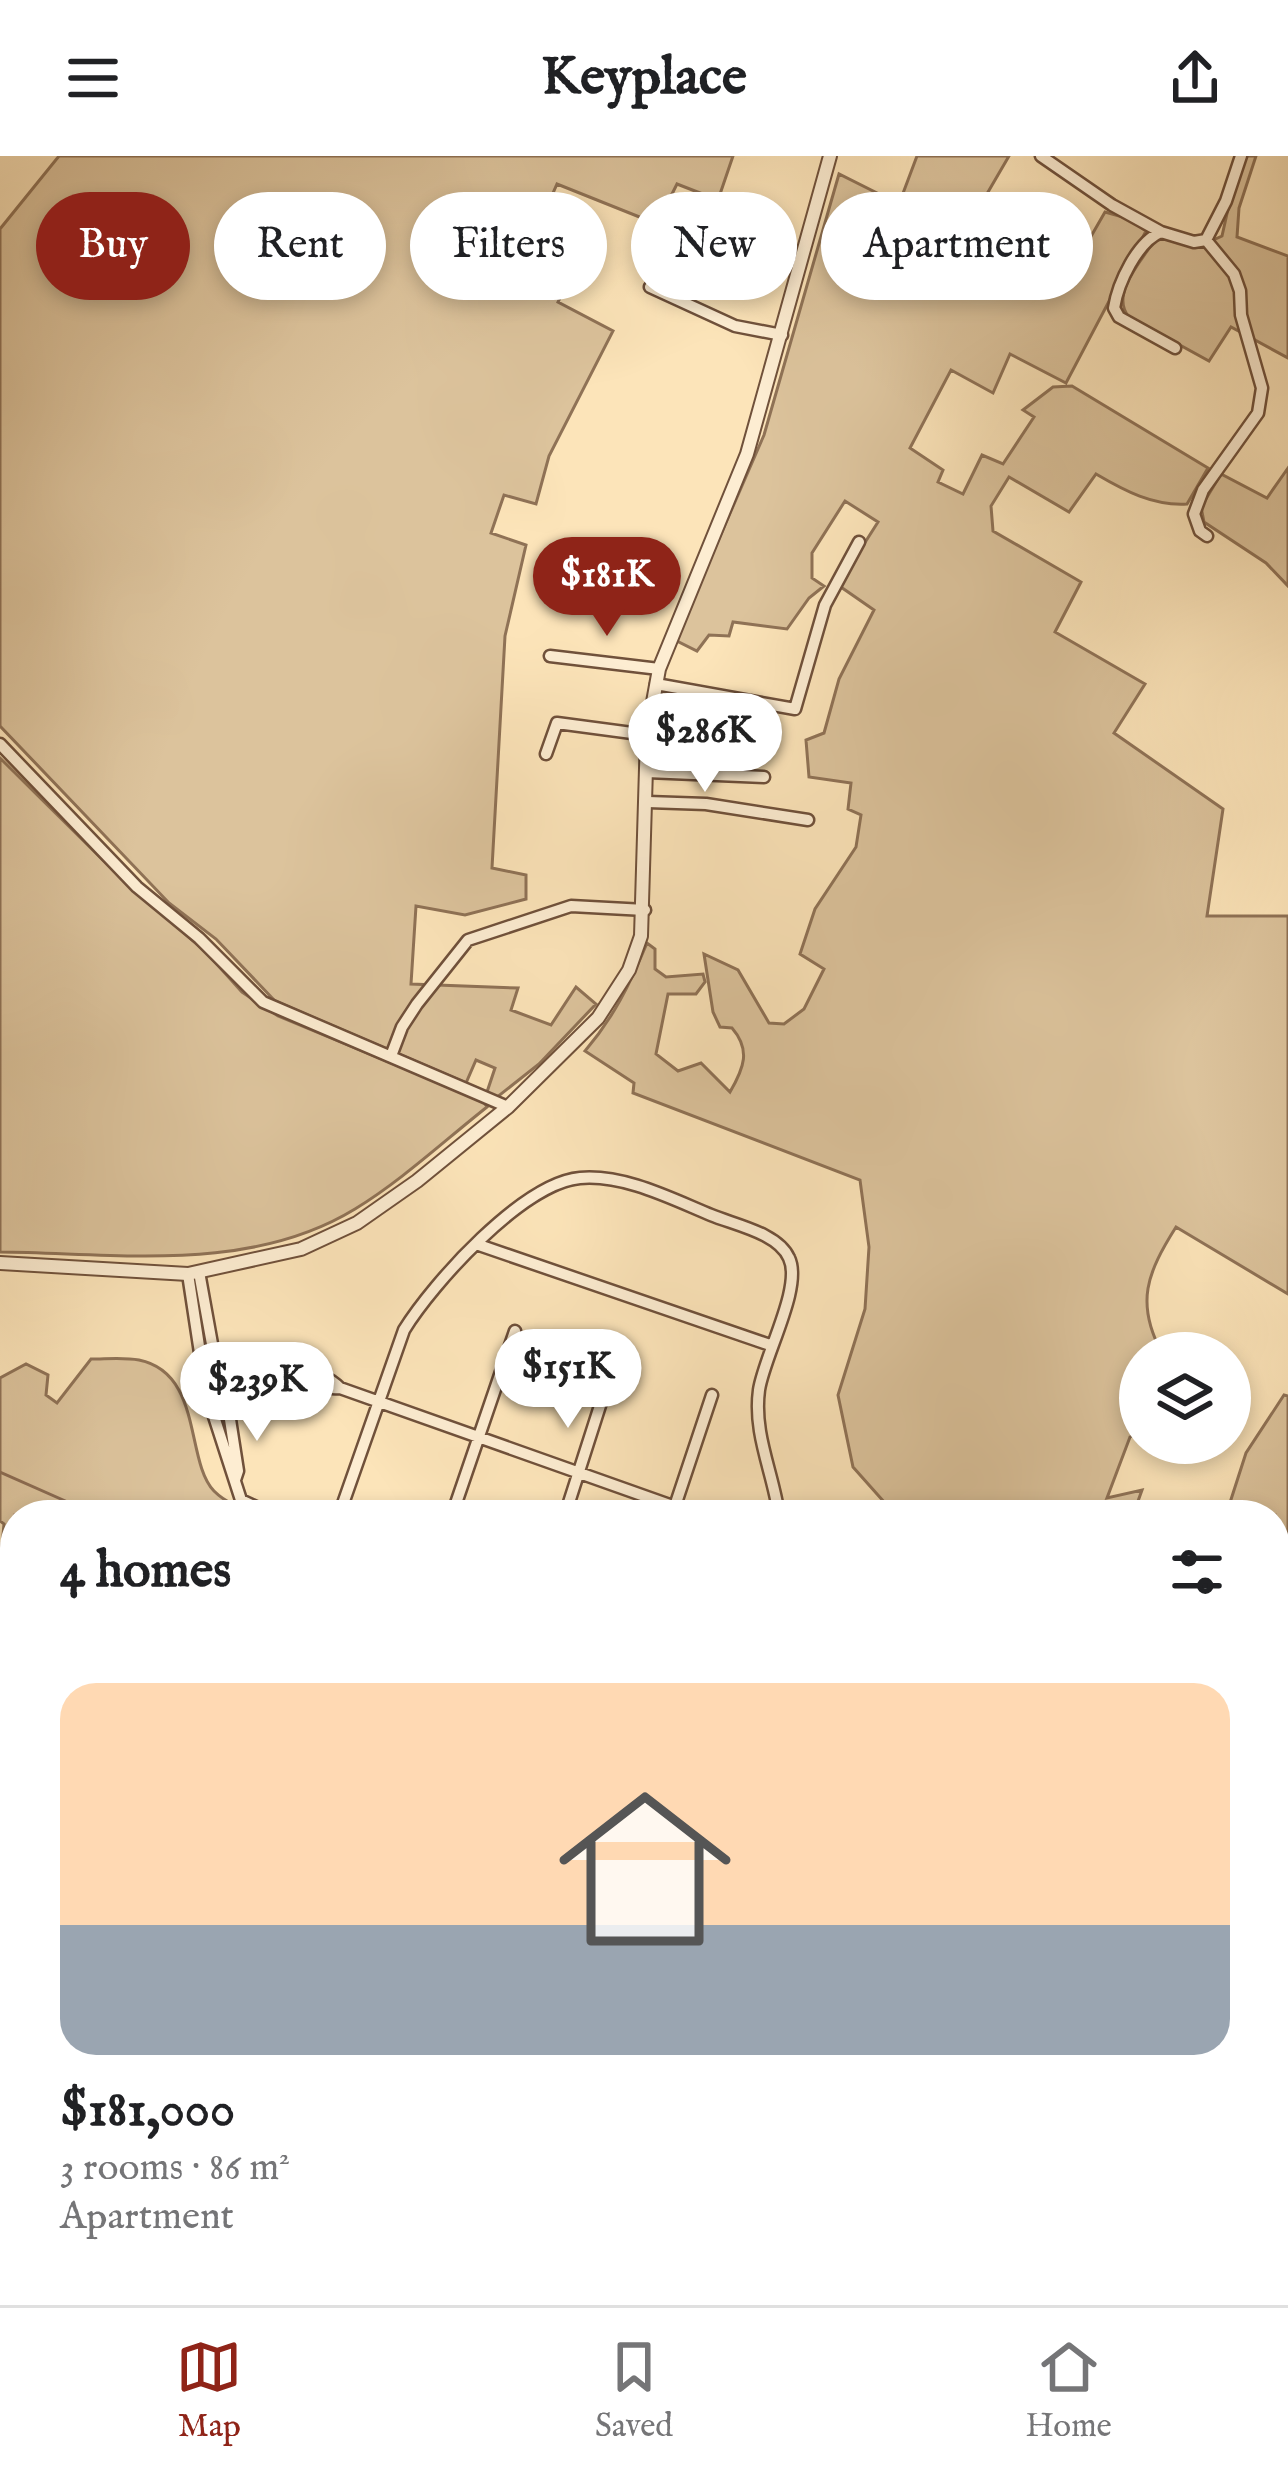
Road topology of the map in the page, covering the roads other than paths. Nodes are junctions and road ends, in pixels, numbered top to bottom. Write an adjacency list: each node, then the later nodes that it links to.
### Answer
1 (830, 156): 7 (street)
2 (1041, 156): 4 (street)
3 (1241, 156): 5 (street)
4 (1161, 232): 5 (street); 8 (street)
5 (1206, 240): 9 (street)
6 (680, 300): 7 (street)
7 (782, 335): 12 (street)
8 (1175, 348)
9 (1207, 536)
10 (860, 542): 12 (street)
11 (550, 656): 12 (street)
12 (657, 676): 13 (street)
13 (647, 735): 15 (street); 16 (street)
14 (0, 744): 21 (street)
15 (546, 754)
16 (647, 772): 17 (street); 18 (street)
17 (764, 778)
18 (648, 802): 19 (street); 20 (street)
19 (808, 820)
20 (645, 910): 21 (street); 22 (street)
21 (391, 1056): 22 (street)
22 (508, 1106): 25 (street)
23 (476, 1244): 27 (street); 27 (street); 34 (street)
24 (0, 1263): 25 (street)
25 (193, 1273): 29 (street); 31 (street)
26 (514, 1331): 36 (street)
27 (770, 1345): 45 (street)
28 (614, 1362): 37 (street)
29 (224, 1377): 30 (street); 31 (street); 33 (street)
30 (274, 1377): 33 (street); 34 (street)
31 (205, 1379): 35 (street)
32 (712, 1395): 44 (street)
33 (228, 1398): 35 (street); 38 (street)
34 (380, 1402): 36 (street); 40 (street)
35 (210, 1404): 38 (street)
36 (477, 1436): 37 (street); 41 (street)
37 (579, 1472): 42 (street); 43 (street)
38 (235, 1480): 39 (street)
39 (243, 1500)
40 (344, 1500)
41 (457, 1500)
42 (570, 1500)
43 (648, 1500)
44 (676, 1500)
45 (776, 1500)

